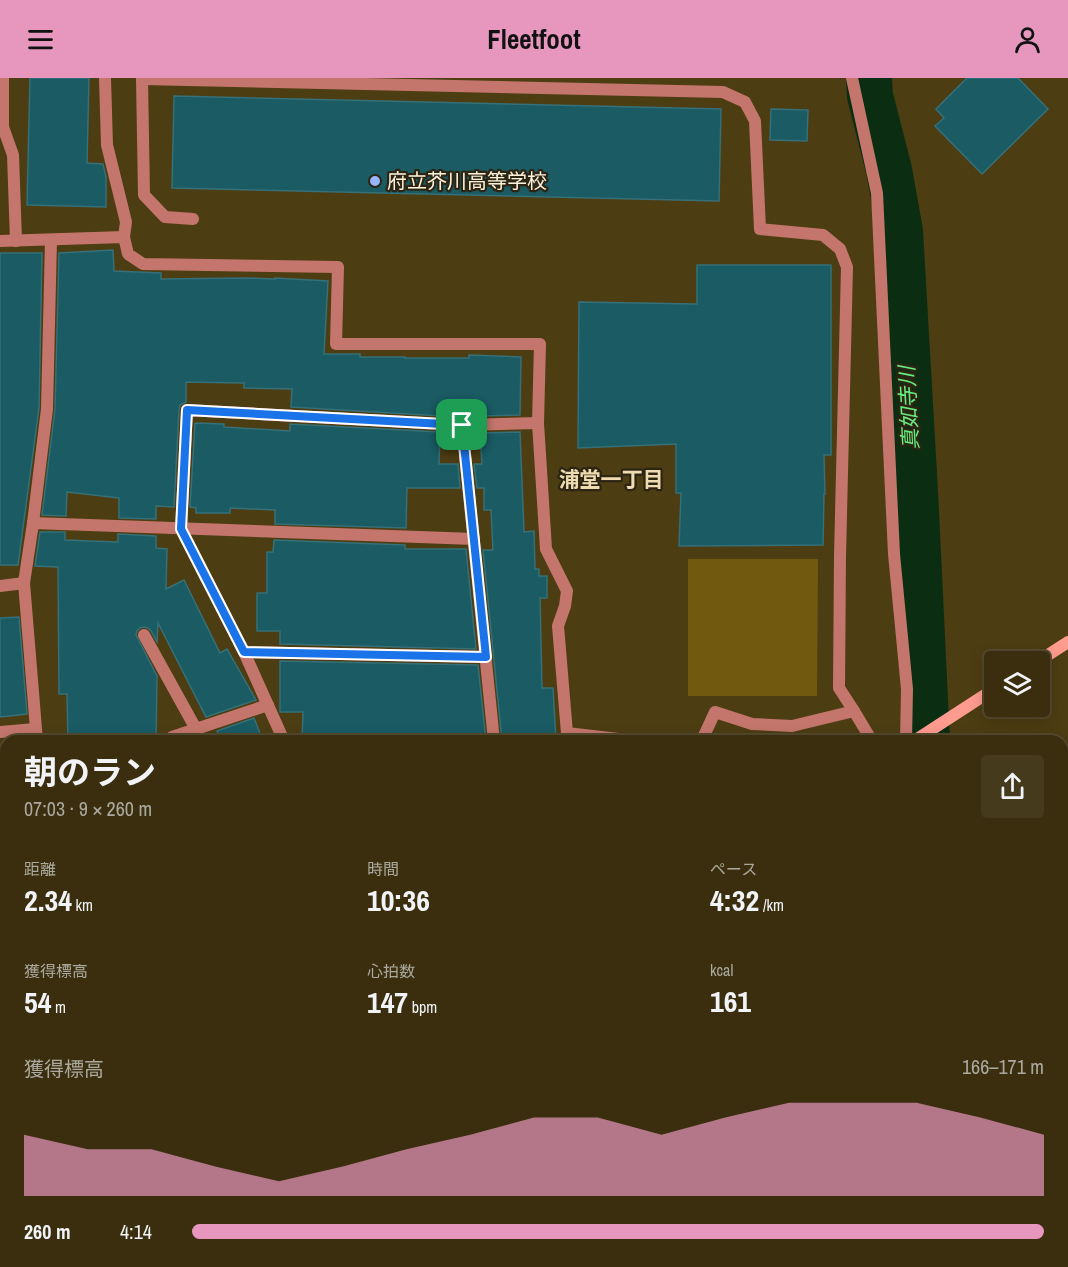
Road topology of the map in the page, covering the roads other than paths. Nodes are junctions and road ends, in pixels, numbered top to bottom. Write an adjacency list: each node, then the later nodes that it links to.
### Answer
1 (3, 78): 8 (street)
2 (105, 78): 6 (street)
3 (142, 78): 5 (street); 24 (street)
4 (852, 78): 34 (street)
5 (194, 219)
6 (124, 237): 7 (street); 10 (street)
7 (51, 240): 8 (street); 12 (street)
8 (16, 241): 9 (street)
9 (0, 242)
10 (538, 423): 11 (street); 31 (street)
11 (462, 425): 13 (street); 14 (street)
12 (33, 523): 13 (street); 15 (street)
13 (181, 529): 14 (street); 19 (street)
14 (474, 539): 21 (street)
15 (24, 583): 16 (street); 27 (street)
16 (0, 586)
17 (144, 635): 25 (street)
18 (1068, 642): 20 (street)
19 (244, 652): 21 (street); 23 (street)
20 (1050, 654)
21 (486, 657): 30 (street)
22 (984, 696): 35 (street)
23 (268, 705): 25 (street); 29 (street)
24 (854, 711): 32 (street); 33 (street)
25 (196, 729): 28 (street)
26 (0, 732): 27 (street)
27 (36, 735)
28 (178, 735)
29 (281, 735)
30 (493, 735)
31 (584, 735)
32 (704, 735)
33 (868, 735)
34 (906, 735)
35 (923, 735)

